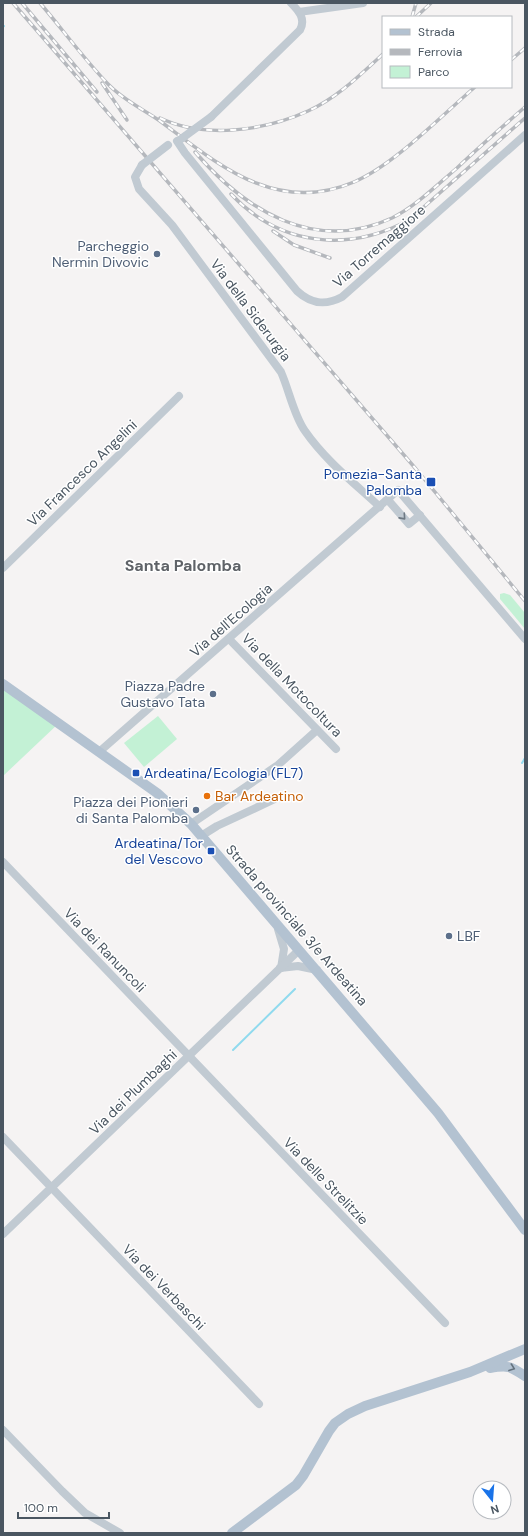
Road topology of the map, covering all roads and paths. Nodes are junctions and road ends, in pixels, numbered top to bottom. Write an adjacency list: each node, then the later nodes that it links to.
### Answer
1 (291, 3): 3 (street)
2 (363, 3): 3 (street)
3 (299, 12): 5 (street, Via della Siderurgia, bridge)
4 (525, 135): 5 (street, Via Torremaggiore)
5 (179, 140): 8 (street, Via della Siderurgia, bridge)
6 (179, 396): 10 (street, Via Francesco Angelini)
7 (388, 500): 8 (street, Via dell'Ecologia); 9 (street, one-way to 9); 9 (street, Via dell'Ecologia)
8 (380, 507): 11 (street, Via dell'Ecologia)
9 (420, 515): 12 (street)
10 (3, 568)
11 (229, 639): 14 (street, Via della Motocoltura); 16 (street, Via dell'Ecologia)
12 (525, 639)
13 (3, 684): 16 (main road, Strada provinciale 3/e Ardeatina)
14 (317, 730): 15 (street, Via della Motocoltura); 18 (street)
15 (336, 749)
16 (99, 752): 18 (main road, Strada provinciale 3/e Ardeatina)
17 (277, 798): 19 (street)
18 (191, 824): 19 (main road, Strada provinciale 3/e Ardeatina)
19 (201, 836): 21 (main road, Strada provinciale 3/e Ardeatina)
20 (3, 862): 25 (street, Via dei Ranuncoli)
21 (274, 920): 22 (main road, Strada provinciale 3/e Ardeatina); 23 (street)
22 (299, 950): 23 (street, Via dei Plumbaghi); 24 (main road, Strada provinciale 3/e Ardeatina)
23 (280, 968): 24 (street); 25 (street, Via dei Plumbaghi)
24 (317, 970): 28 (main road, Strada provinciale 3/e Ardeatina)
25 (189, 1056): 27 (street, Via dei Plumbaghi); 30 (street, Via delle Strelitzie)
26 (3, 1137): 27 (street, Via dei Verbaschi)
27 (52, 1188): 29 (street, Via dei Plumbaghi); 34 (street, Via dei Verbaschi)
28 (525, 1230)
29 (3, 1234)
30 (445, 1323)
31 (525, 1349): 32 (main road)
32 (470, 1372): 33 (main road, one-way to 33); 37 (main road)
33 (525, 1376)
34 (258, 1404)
35 (3, 1430): 36 (street)
36 (120, 1533)
37 (232, 1533)

